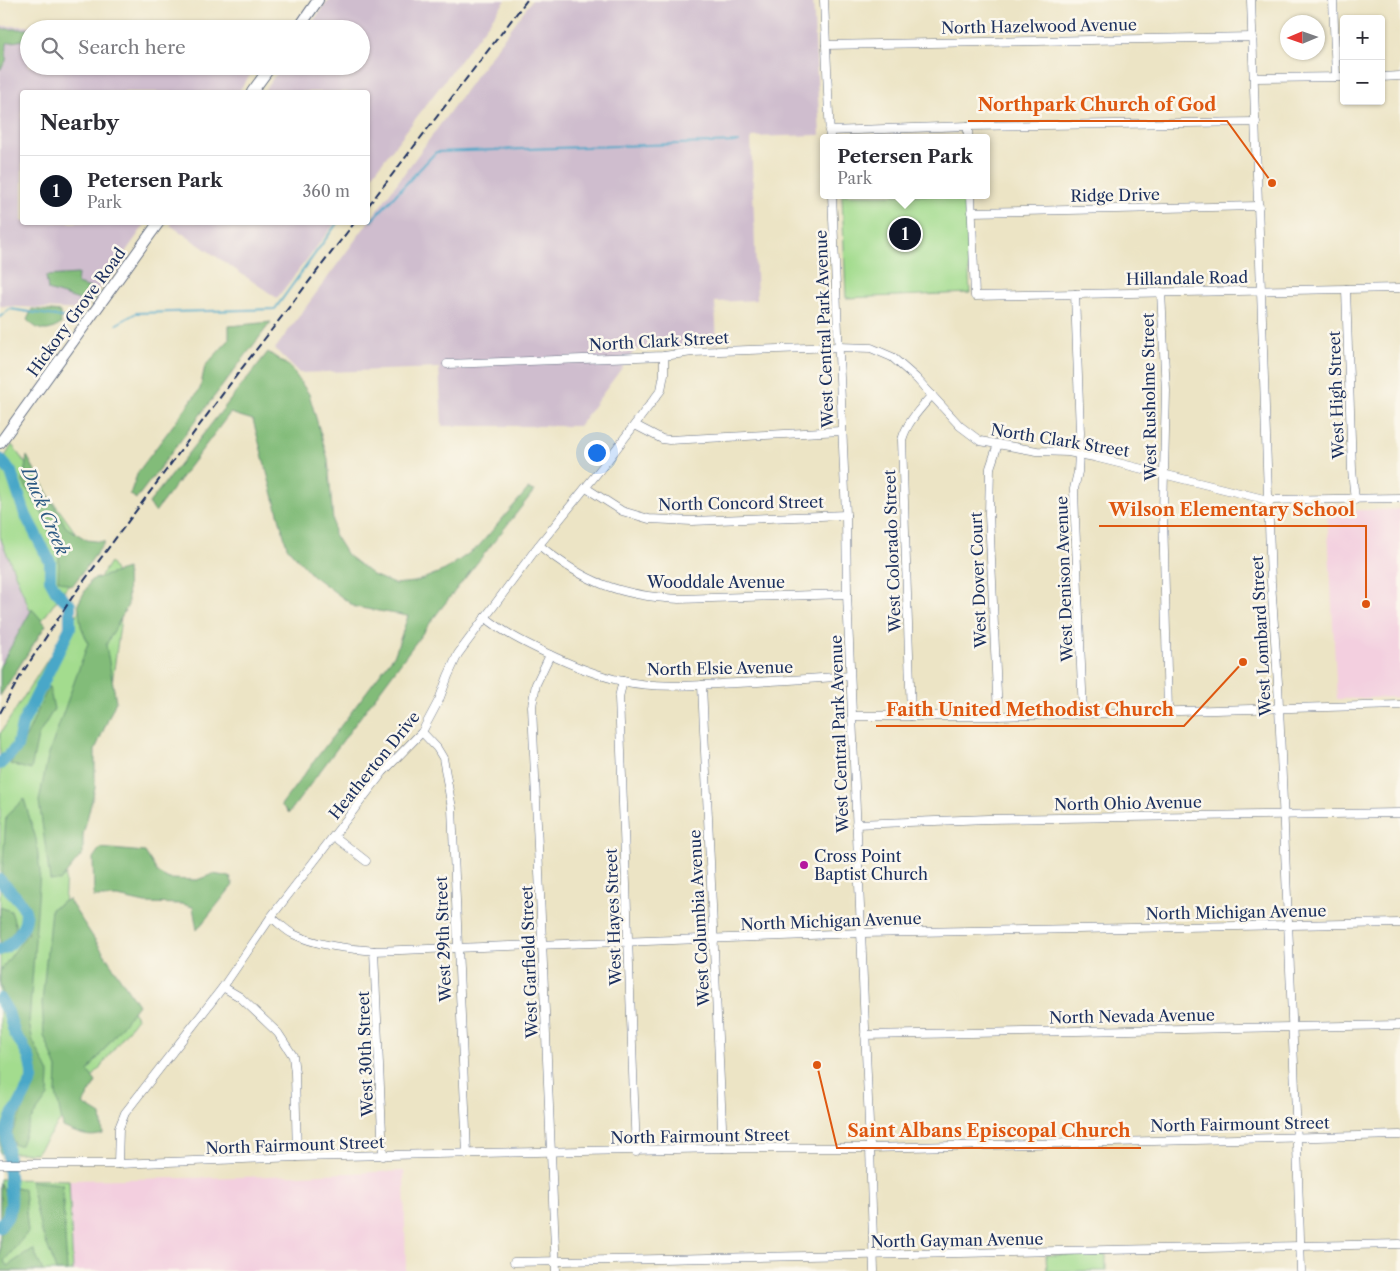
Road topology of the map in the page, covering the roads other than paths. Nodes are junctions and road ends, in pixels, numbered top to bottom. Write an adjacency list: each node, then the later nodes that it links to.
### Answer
1 (318, 0): 5 (main road)
2 (824, 0): 7 (street)
3 (1251, 0): 6 (street, West Lombard Street)
4 (1333, 0): 11 (street)
5 (304, 20)
6 (1253, 37): 7 (street, North Hazelwood Avenue); 12 (street, West Lombard Street)
7 (826, 45): 16 (street)
8 (264, 75): 13 (main road)
9 (1385, 76): 10 (street)
10 (1400, 76)
11 (1340, 77): 12 (street)
12 (1254, 78): 14 (street, West Lombard Street)
13 (253, 90)
14 (1256, 122): 15 (street); 20 (street, West Lombard Street)
15 (968, 126): 16 (street); 17 (street)
16 (830, 134)
17 (968, 134)
18 (832, 199): 28 (street, West Central Park Avenue)
19 (971, 199): 21 (street)
20 (1259, 206): 21 (street, Ridge Drive); 25 (street, West Lombard Street)
21 (971, 212): 27 (street, Hillandale Road)
22 (157, 225): 34 (main road, Hickory Grove Road)
23 (1400, 288): 24 (street, Hillandale Road)
24 (1346, 289): 25 (street, Hillandale Road); 41 (street, West High Street)
25 (1262, 290): 26 (street, Hillandale Road); 40 (street, West Lombard Street)
26 (1161, 292): 27 (street, Hillandale Road); 37 (street, West Rusholme Street)
27 (1075, 294): 36 (street, West Denison Avenue)
28 (838, 348): 29 (street, North Clark Street); 31 (street, North Clark Street); 33 (street, West Central Park Avenue)
29 (664, 356): 30 (street, North Clark Street); 32 (street, Heatherton Drive)
30 (447, 364)
31 (932, 395): 35 (street, North Clark Street); 55 (street, West Colorado Street)
32 (635, 424): 33 (street); 38 (street, Heatherton Drive)
33 (841, 431): 42 (street, West Central Park Avenue)
34 (0, 443)
35 (998, 444): 36 (street, North Clark Street); 56 (street, West Dover Court)
36 (1079, 454): 37 (street, North Clark Street); 53 (street, West Denison Avenue)
37 (1164, 473): 40 (street, North Clark Street); 52 (street, West Rusholme Street)
38 (586, 488): 42 (street, North Concord Street); 43 (street, Heatherton Drive)
39 (1400, 498): 41 (street, North Clark Street)
40 (1268, 500): 41 (street, North Clark Street); 51 (street, West Lombard Street)
41 (1355, 500)
42 (846, 515): 44 (street, West Central Park Avenue)
43 (539, 545): 44 (street, Wooddale Avenue); 45 (street, Heatherton Drive)
44 (847, 594): 47 (street, West Central Park Avenue)
45 (485, 617): 46 (street, North Elsie Avenue); 57 (street, Heatherton Drive)
46 (550, 655): 48 (street, North Elsie Avenue); 69 (street, West Garfield Street)
47 (850, 676): 49 (street, North Elsie Avenue); 54 (street, West Central Park Avenue)
48 (623, 681): 49 (street, North Elsie Avenue); 68 (street, West Hayes Street)
49 (702, 685): 67 (street, West Columbia Avenue)
50 (1400, 705): 51 (street)
51 (1279, 709): 52 (street); 59 (street, West Lombard Street)
52 (1168, 712): 53 (street)
53 (1083, 714): 56 (street)
54 (852, 716): 55 (street); 60 (street, West Central Park Avenue)
55 (911, 716): 56 (street)
56 (998, 716)
57 (422, 732): 61 (street, Heatherton Drive); 70 (street, West 29th Street)
58 (1400, 813): 59 (street, North Ohio Avenue)
59 (1283, 814): 60 (street, North Ohio Avenue); 65 (street, West Lombard Street)
60 (856, 824): 66 (street, West Central Park Avenue)
61 (334, 836): 62 (street); 63 (street, Heatherton Drive)
62 (366, 861)
63 (271, 917): 71 (street, North Michigan Avenue); 72 (street, Heatherton Drive)
64 (1400, 923): 65 (street, North Michigan Avenue)
65 (1288, 925): 66 (street, North Michigan Avenue); 74 (street, West Lombard Street)
66 (862, 933): 67 (street, North Michigan Avenue); 75 (street, West Central Park Avenue)
67 (714, 938): 68 (street, North Michigan Avenue); 78 (street, West Columbia Avenue)
68 (627, 941): 69 (street, North Michigan Avenue); 81 (street, West Hayes Street)
69 (542, 944): 70 (street, North Michigan Avenue); 80 (street, West Garfield Street)
70 (457, 948): 71 (street, North Michigan Avenue); 82 (street, West 29th Street)
71 (374, 951): 83 (street, West 30th Street)
72 (222, 987): 84 (street); 86 (street, Heatherton Drive)
73 (1400, 1025): 74 (street, North Nevada Avenue)
74 (1293, 1027): 75 (street, North Nevada Avenue); 77 (street, West Lombard Street)
75 (865, 1035): 79 (street, West Central Park Avenue)
76 (1400, 1135): 77 (street, North Fairmount Street)
77 (1297, 1136): 79 (street, North Fairmount Street); 88 (street, West Lombard Street)
78 (723, 1148): 79 (street, North Fairmount Street); 81 (street, North Fairmount Street)
79 (870, 1148): 89 (street, West Central Park Avenue)
80 (551, 1152): 81 (street, North Fairmount Street); 82 (street, North Fairmount Street); 90 (street, West Garfield Street)
81 (636, 1152)
82 (467, 1154): 83 (street, North Fairmount Street)
83 (383, 1156): 84 (street, North Fairmount Street)
84 (297, 1157): 86 (street, North Fairmount Street)
85 (0, 1164): 86 (street, North Fairmount Street)
86 (118, 1164)
87 (1400, 1244): 88 (street, North Gayman Avenue)
88 (1300, 1247): 89 (street, North Gayman Avenue); 94 (street, West Lombard Street)
89 (874, 1256): 90 (street, North Gayman Avenue); 93 (street, West Central Park Avenue)
90 (556, 1261): 91 (street, North Gayman Avenue); 92 (street, West Garfield Street)
91 (514, 1262)
92 (556, 1271)
93 (874, 1271)
94 (1301, 1271)

